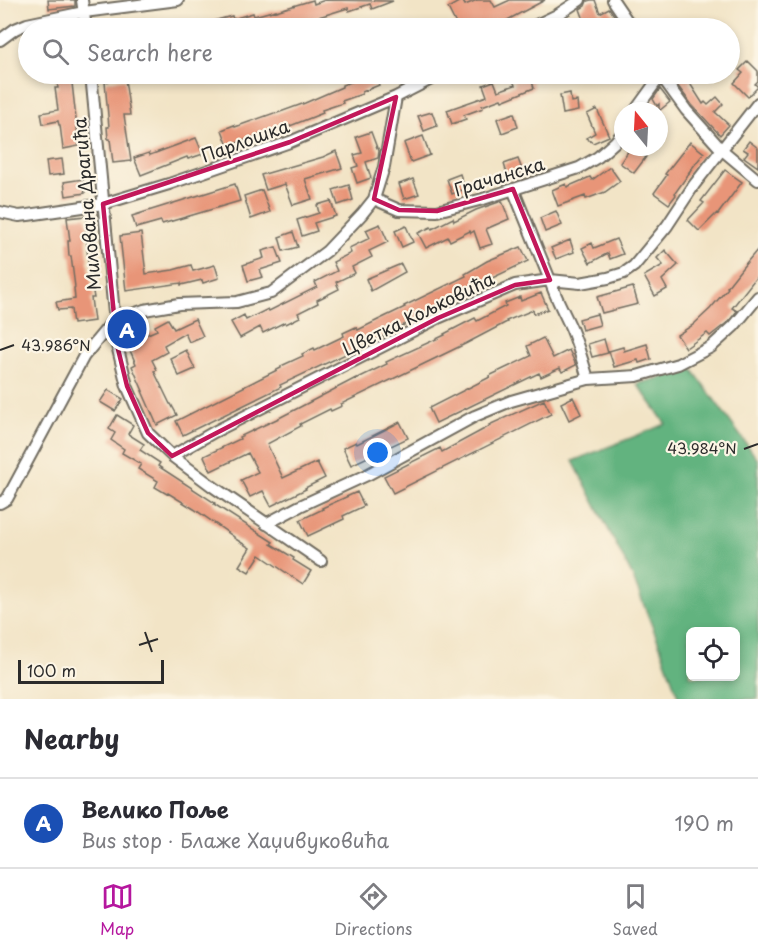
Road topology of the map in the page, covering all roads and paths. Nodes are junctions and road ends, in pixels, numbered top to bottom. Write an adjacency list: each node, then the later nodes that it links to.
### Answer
1 (82, 0): 5 (street)
2 (178, 0): 5 (street)
3 (580, 0): 8 (street)
4 (613, 0): 9 (street)
5 (84, 12): 6 (street); 7 (street)
6 (56, 18)
7 (85, 18)
8 (551, 18)
9 (625, 18)
10 (18, 28): 11 (street)
11 (0, 40)
12 (92, 84): 24 (street, Милована Драгића)
13 (421, 84): 16 (street, Парлошка)
14 (653, 84): 17 (street)
15 (667, 84): 20 (street)
16 (396, 97): 23 (street); 24 (street, Парлошка)
17 (641, 102)
18 (758, 103): 20 (street, Цветка Кољковића)
19 (614, 143): 22 (street, Грачанска)
20 (721, 149): 21 (street); 26 (street, Цветка Кољковића)
21 (758, 180)
22 (513, 189): 23 (street, Грачанска); 26 (street)
23 (374, 199): 28 (street)
24 (103, 204): 25 (street, Парлошка); 28 (street, Милована Драгића)
25 (0, 212)
26 (550, 279): 29 (street); 30 (street, Цветка Кољковића)
27 (758, 297): 29 (street)
28 (113, 321): 30 (street, Милована Драгића); 31 (street)
29 (588, 379): 32 (street)
30 (172, 456): 32 (street, Милована Драгића)
31 (0, 503)
32 (266, 524): 33 (street, Милована Драгића)
33 (321, 561)

